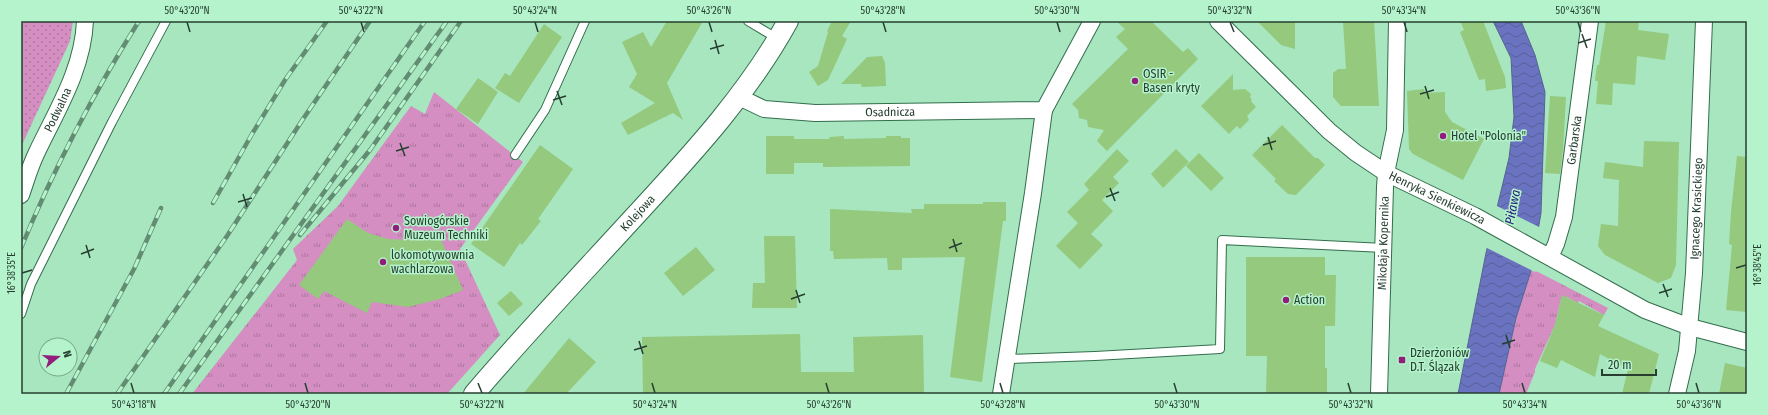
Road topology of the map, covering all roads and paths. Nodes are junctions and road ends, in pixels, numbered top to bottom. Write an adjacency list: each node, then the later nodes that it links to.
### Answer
1 (85, 21): 16 (street, Podwalna)
2 (166, 21): 19 (lane)
3 (584, 21): 14 (lane)
4 (748, 21): 11 (lane)
5 (788, 21): 11 (street, Kolejowa)
6 (1092, 21): 13 (street)
7 (1218, 21): 15 (street, Henryka Sienkiewicza)
8 (1397, 21): 15 (street, Mikołaja Kopernika)
9 (1590, 21): 18 (street, Garbarska)
10 (1704, 21): 20 (street, Ignacego Krasickiego)
11 (778, 39): 12 (street, Kolejowa)
12 (739, 97): 13 (street, Osadnicza); 23 (street, Kolejowa)
13 (1044, 110): 22 (street)
14 (515, 155)
15 (1386, 173): 17 (street, Mikołaja Kopernika); 18 (street, Henryka Sienkiewicza)
16 (21, 195)
17 (1384, 248): 22 (lane); 25 (street, Mikołaja Kopernika)
18 (1546, 255): 20 (street, Henryka Sienkiewicza)
19 (21, 314)
20 (1690, 327): 21 (street, Henryka Sienkiewicza); 26 (street, Ignacego Krasickiego)
21 (1747, 342)
22 (1007, 359): 24 (street)
23 (474, 394)
24 (1000, 394)
25 (1379, 394)
26 (1677, 394)

